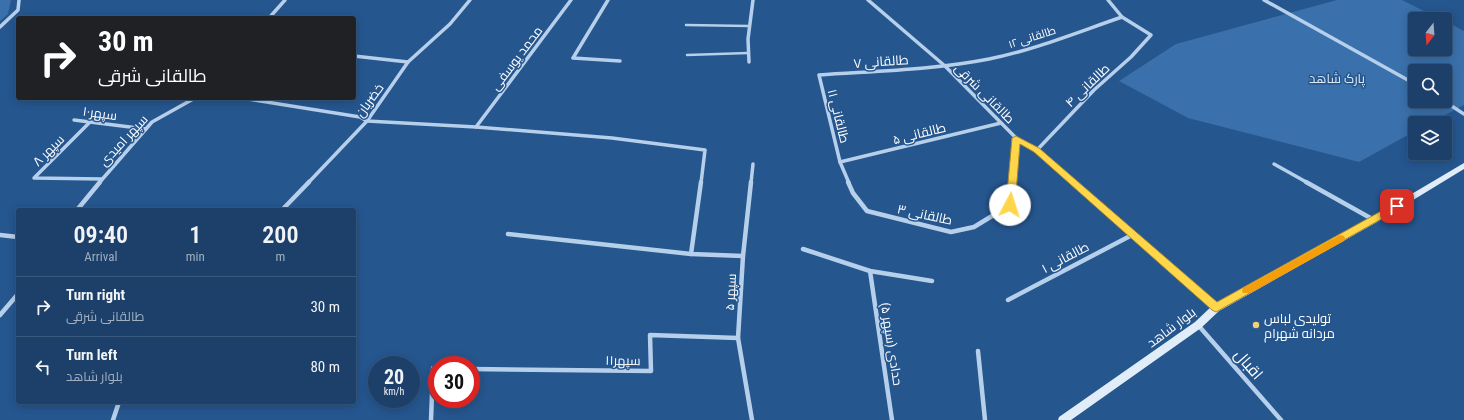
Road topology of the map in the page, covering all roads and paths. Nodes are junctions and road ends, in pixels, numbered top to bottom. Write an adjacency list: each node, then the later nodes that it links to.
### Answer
1 (19, 0): 14 (street)
2 (285, 0): 10 (street)
3 (470, 0): 19 (street, خضریان)
4 (571, 0): 32 (street, محمد یوسفی)
5 (608, 0): 18 (street)
6 (753, 0): 13 (street)
7 (868, 0): 21 (street, طالقانی شرقی)
8 (1108, 0): 11 (street)
9 (1264, 0): 23 (street)
10 (271, 16)
11 (1122, 17): 21 (street, طالقانی ۱۲); 35 (street, طالقانی ۴)
12 (686, 25): 13 (lane)
13 (749, 26): 15 (street)
14 (0, 27)
15 (748, 53): 16 (lane); 20 (street)
16 (687, 55)
17 (356, 56): 19 (street)
18 (620, 61)
19 (408, 62): 29 (street, خضریان)
20 (749, 62)
21 (945, 66): 22 (street, طالقانی ۷); 31 (street, طالقانی شرقی)
22 (819, 75): 36 (street, طالقانی ۱۱)
23 (1408, 80)
24 (191, 100): 33 (street, سپهر امیدی)
25 (254, 100): 29 (street)
26 (1452, 106): 27 (street)
27 (1464, 114)
28 (74, 120): 30 (street, سپهر۱۰)
29 (367, 121): 32 (street); 42 (street, خضریان)
30 (90, 122): 33 (street, سپهر۱۰); 40 (street, سپهر ۸)
31 (1001, 123): 34 (street, طالقانی شرقی); 36 (street, طالقانی ۵)
32 (476, 127): 49 (street)
33 (146, 130): 40 (street, سپهر امیدی)
34 (1016, 138): 35 (street, طالقانی شرقی); 36 (street, طالقانی ۳)
35 (1036, 150): 46 (street, طالقانی شرقی)
36 (840, 162)
37 (753, 164): 50 (street, سپهر ۵)
38 (1274, 164): 43 (street)
39 (1464, 166): 43 (main road, بلوار شاهد)
40 (102, 179): 41 (street, سپهر امیدی)
41 (79, 208)
42 (284, 208)
43 (1374, 220): 55 (main road, بلوار شاهد)
44 (508, 234): 49 (street)
45 (0, 235): 47 (street)
46 (1132, 235): 54 (street, طالقانی ۱); 55 (street, طالقانی شرقی)
47 (16, 236)
48 (803, 249): 51 (street)
49 (691, 254): 50 (street)
50 (743, 256): 58 (street, سپهر ۵)
51 (870, 271): 52 (street); 66 (street, حدادی (سپهر ۵))
52 (932, 281)
53 (16, 296): 56 (street)
54 (1008, 300)
55 (1216, 308): 57 (main road, بلوار شاهد)
56 (0, 315)
57 (1198, 325): 68 (main road, بلوار شاهد); 69 (street, اقبال)
58 (738, 338): 60 (street, سپهر۱۱); 65 (street, سپهر ۵)
59 (978, 351): 67 (street)
60 (480, 369)
61 (118, 404): 63 (street)
62 (432, 408): 64 (street)
63 (113, 420)
64 (431, 420)
65 (752, 420)
66 (892, 420)
67 (985, 420)
68 (1063, 420)
69 (1281, 420)

